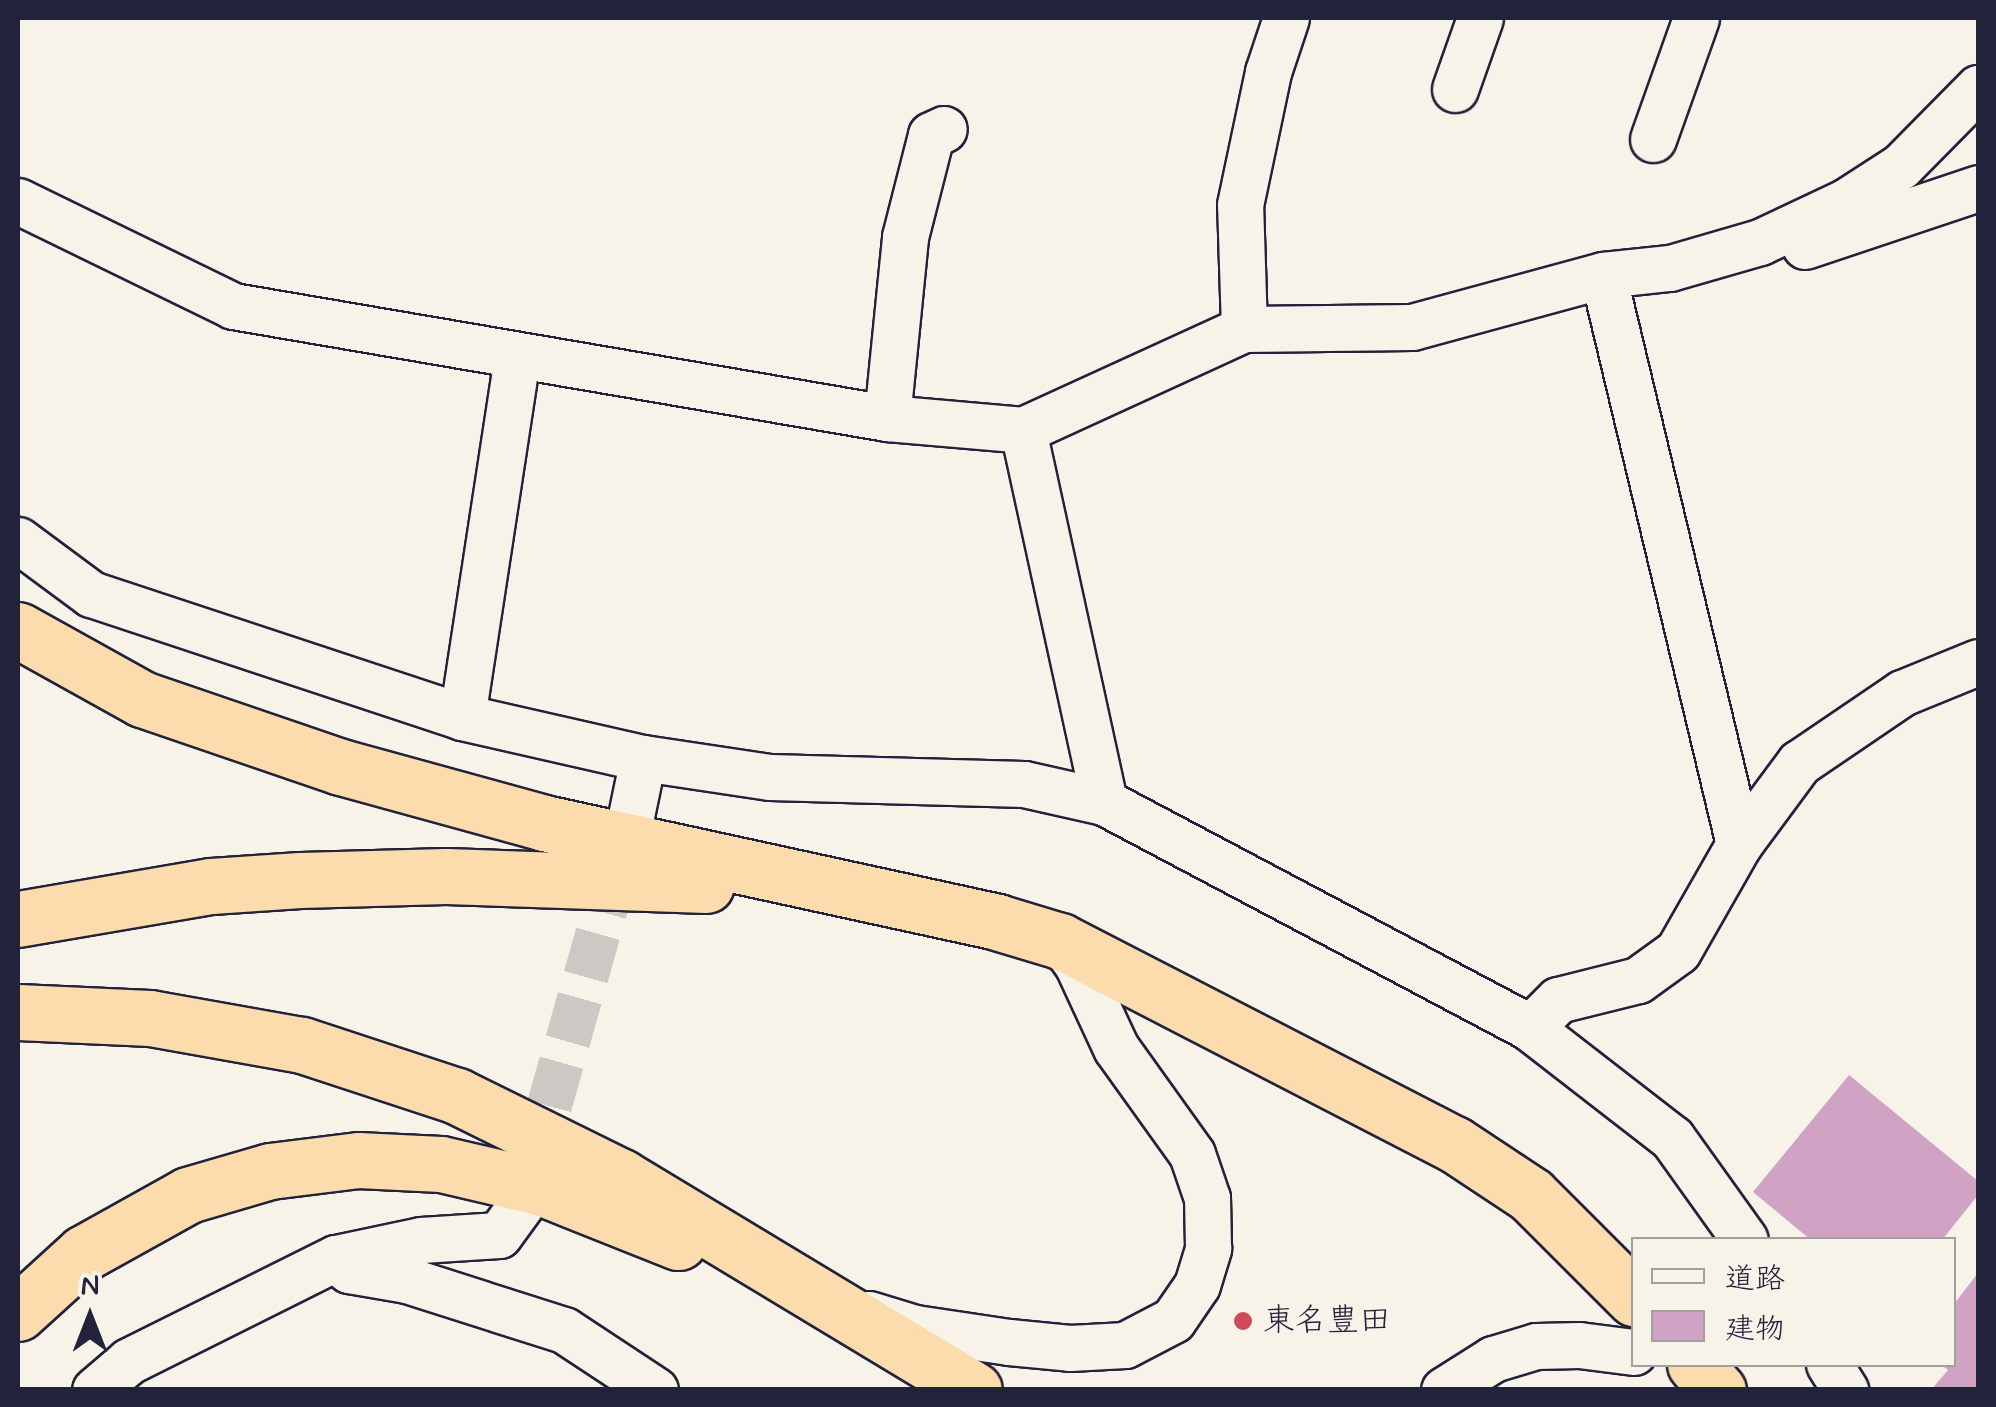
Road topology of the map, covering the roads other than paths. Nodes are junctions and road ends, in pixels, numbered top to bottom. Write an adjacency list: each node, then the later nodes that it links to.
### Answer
1 (1286, 18): 12 (street)
2 (1480, 18): 5 (street)
3 (1696, 18): 7 (street)
4 (1978, 88): 10 (street)
5 (1455, 89)
6 (944, 129): 14 (street)
7 (1653, 138)
8 (1978, 188): 10 (street)
9 (18, 201): 13 (street)
10 (1712, 256): 11 (street)
11 (1602, 274): 12 (street); 23 (street)
12 (1244, 329): 15 (street)
13 (517, 356): 14 (street); 19 (street)
14 (887, 418): 15 (street)
15 (1022, 430): 21 (street)
16 (18, 540): 19 (street)
17 (18, 630): 24 (highway)
18 (1978, 662): 23 (street)
19 (462, 717): 20 (street)
20 (643, 758): 21 (street); 22 (street)
21 (1104, 802): 28 (street)
22 (630, 816)
23 (1739, 844): 28 (street)
24 (856, 891): 25 (highway); 26 (highway)
25 (18, 919)
26 (1060, 941): 32 (highway); 33 (street)
27 (18, 1012): 33 (highway)
28 (1530, 1028): 30 (street)
29 (522, 1203): 31 (street)
30 (1743, 1237)
31 (336, 1258): 37 (street); 38 (street)
32 (1631, 1295)
33 (820, 1299): 34 (highway); 39 (highway)
34 (18, 1314)
35 (1631, 1352): 40 (street)
36 (1831, 1367): 41 (street)
37 (95, 1390)
38 (655, 1390)
39 (974, 1390)
40 (1444, 1390)
41 (1846, 1390)

